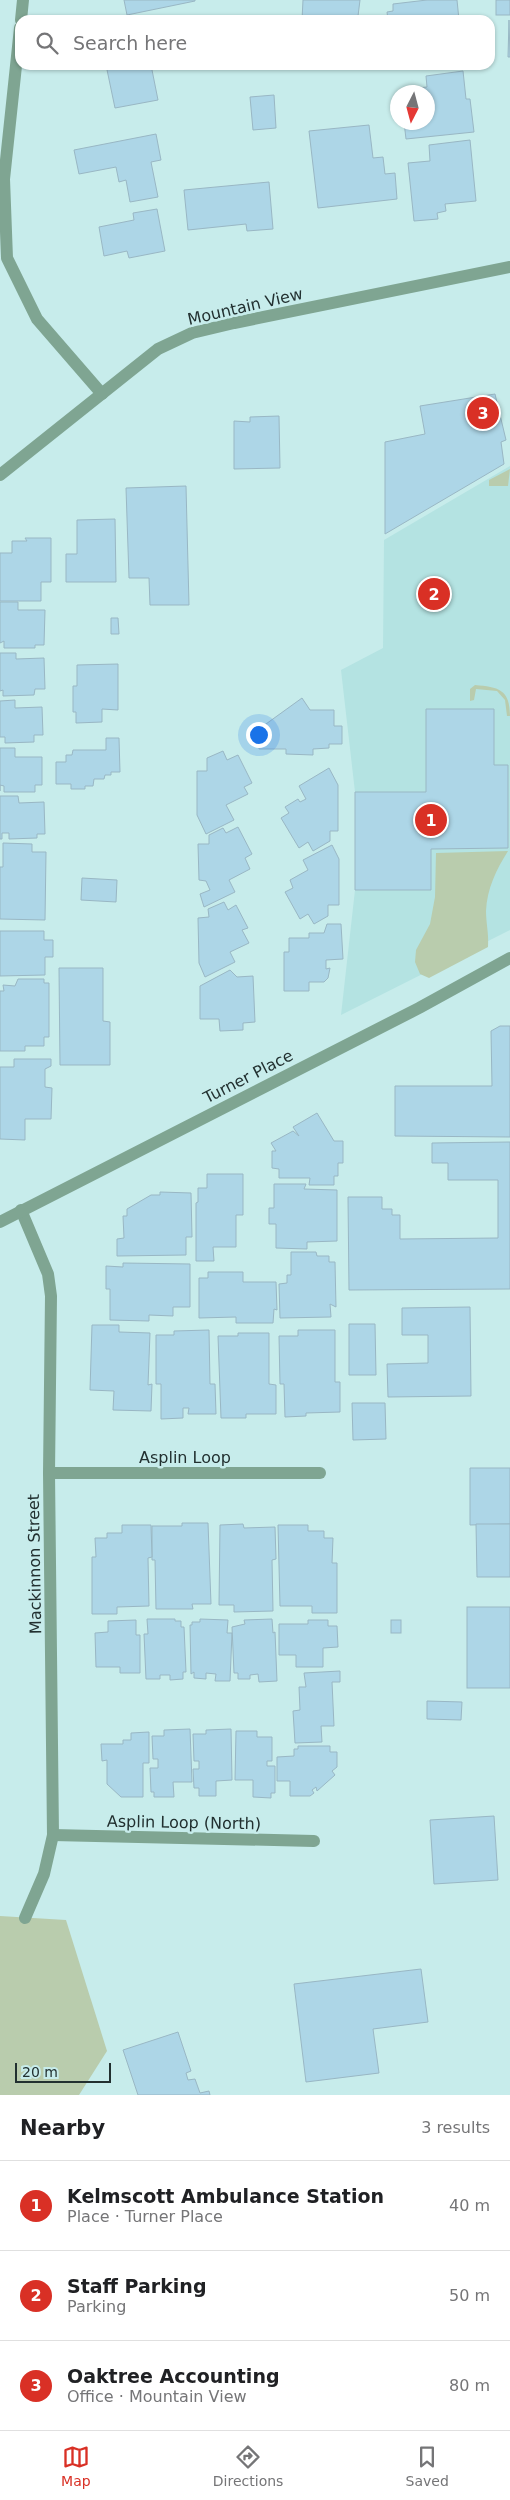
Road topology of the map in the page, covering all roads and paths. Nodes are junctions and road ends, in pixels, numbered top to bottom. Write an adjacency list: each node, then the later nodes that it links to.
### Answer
1 (23, 0): 2 (street)
2 (22, 15)
3 (16, 70): 5 (street)
4 (510, 267): 5 (street, Mountain View)
5 (102, 394): 6 (street, Mountain View)
6 (0, 475)
7 (510, 958): 8 (street, Turner Place)
8 (21, 1210): 9 (street, Turner Place); 11 (street, Mackinnon Street)
9 (0, 1222)
10 (320, 1473): 11 (street, Asplin Loop)
11 (49, 1474): 12 (street, Mackinnon Street)
12 (53, 1835): 13 (street, Asplin Loop (North)); 14 (street, Mackinnon Street)
13 (314, 1841)
14 (25, 1918)

